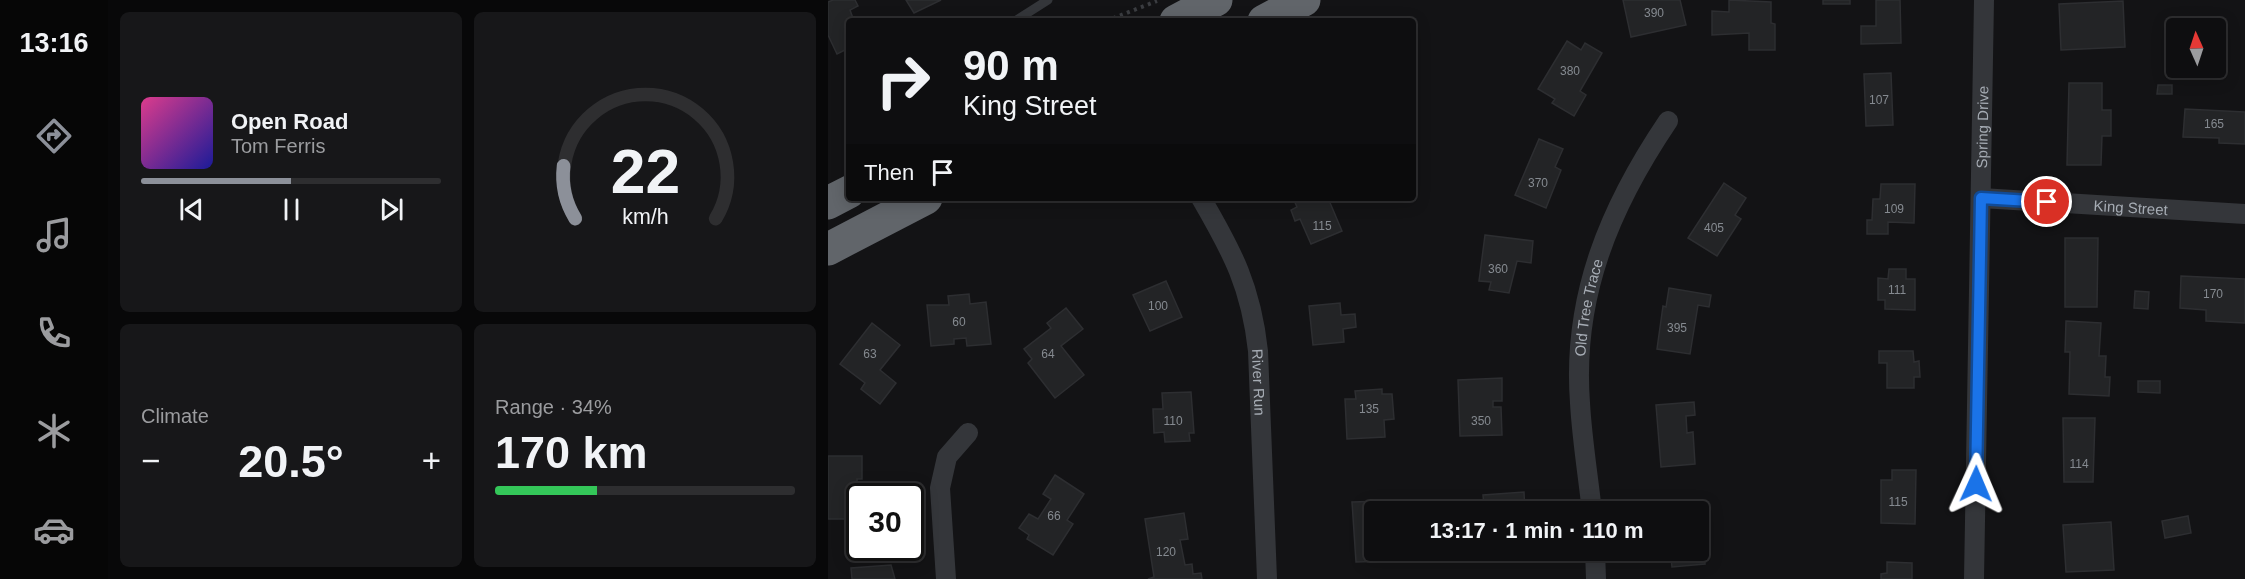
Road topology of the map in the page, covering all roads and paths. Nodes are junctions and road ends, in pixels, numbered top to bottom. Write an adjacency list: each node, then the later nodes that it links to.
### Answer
1 (1048, 0): 6 (lane)
2 (1160, 0): 7 (path)
3 (1216, 0): 8 (highway)
4 (1304, 0): 9 (highway)
5 (1984, 0): 12 (street, Spring Drive)
6 (1019, 18)
7 (1114, 18)
8 (1182, 18)
9 (1270, 18)
10 (1668, 121): 19 (street, Old Tree Trace)
11 (846, 194): 15 (highway)
12 (1981, 198): 16 (street, King Street); 24 (street, Spring Drive)
13 (920, 201): 17 (highway)
14 (1203, 201): 22 (street, River Run)
15 (828, 203)
16 (2245, 214)
17 (828, 249)
18 (968, 433): 21 (street)
19 (1591, 501)
20 (1595, 561): 23 (street)
21 (946, 579)
22 (1267, 579)
23 (1596, 579)
24 (1974, 579)

